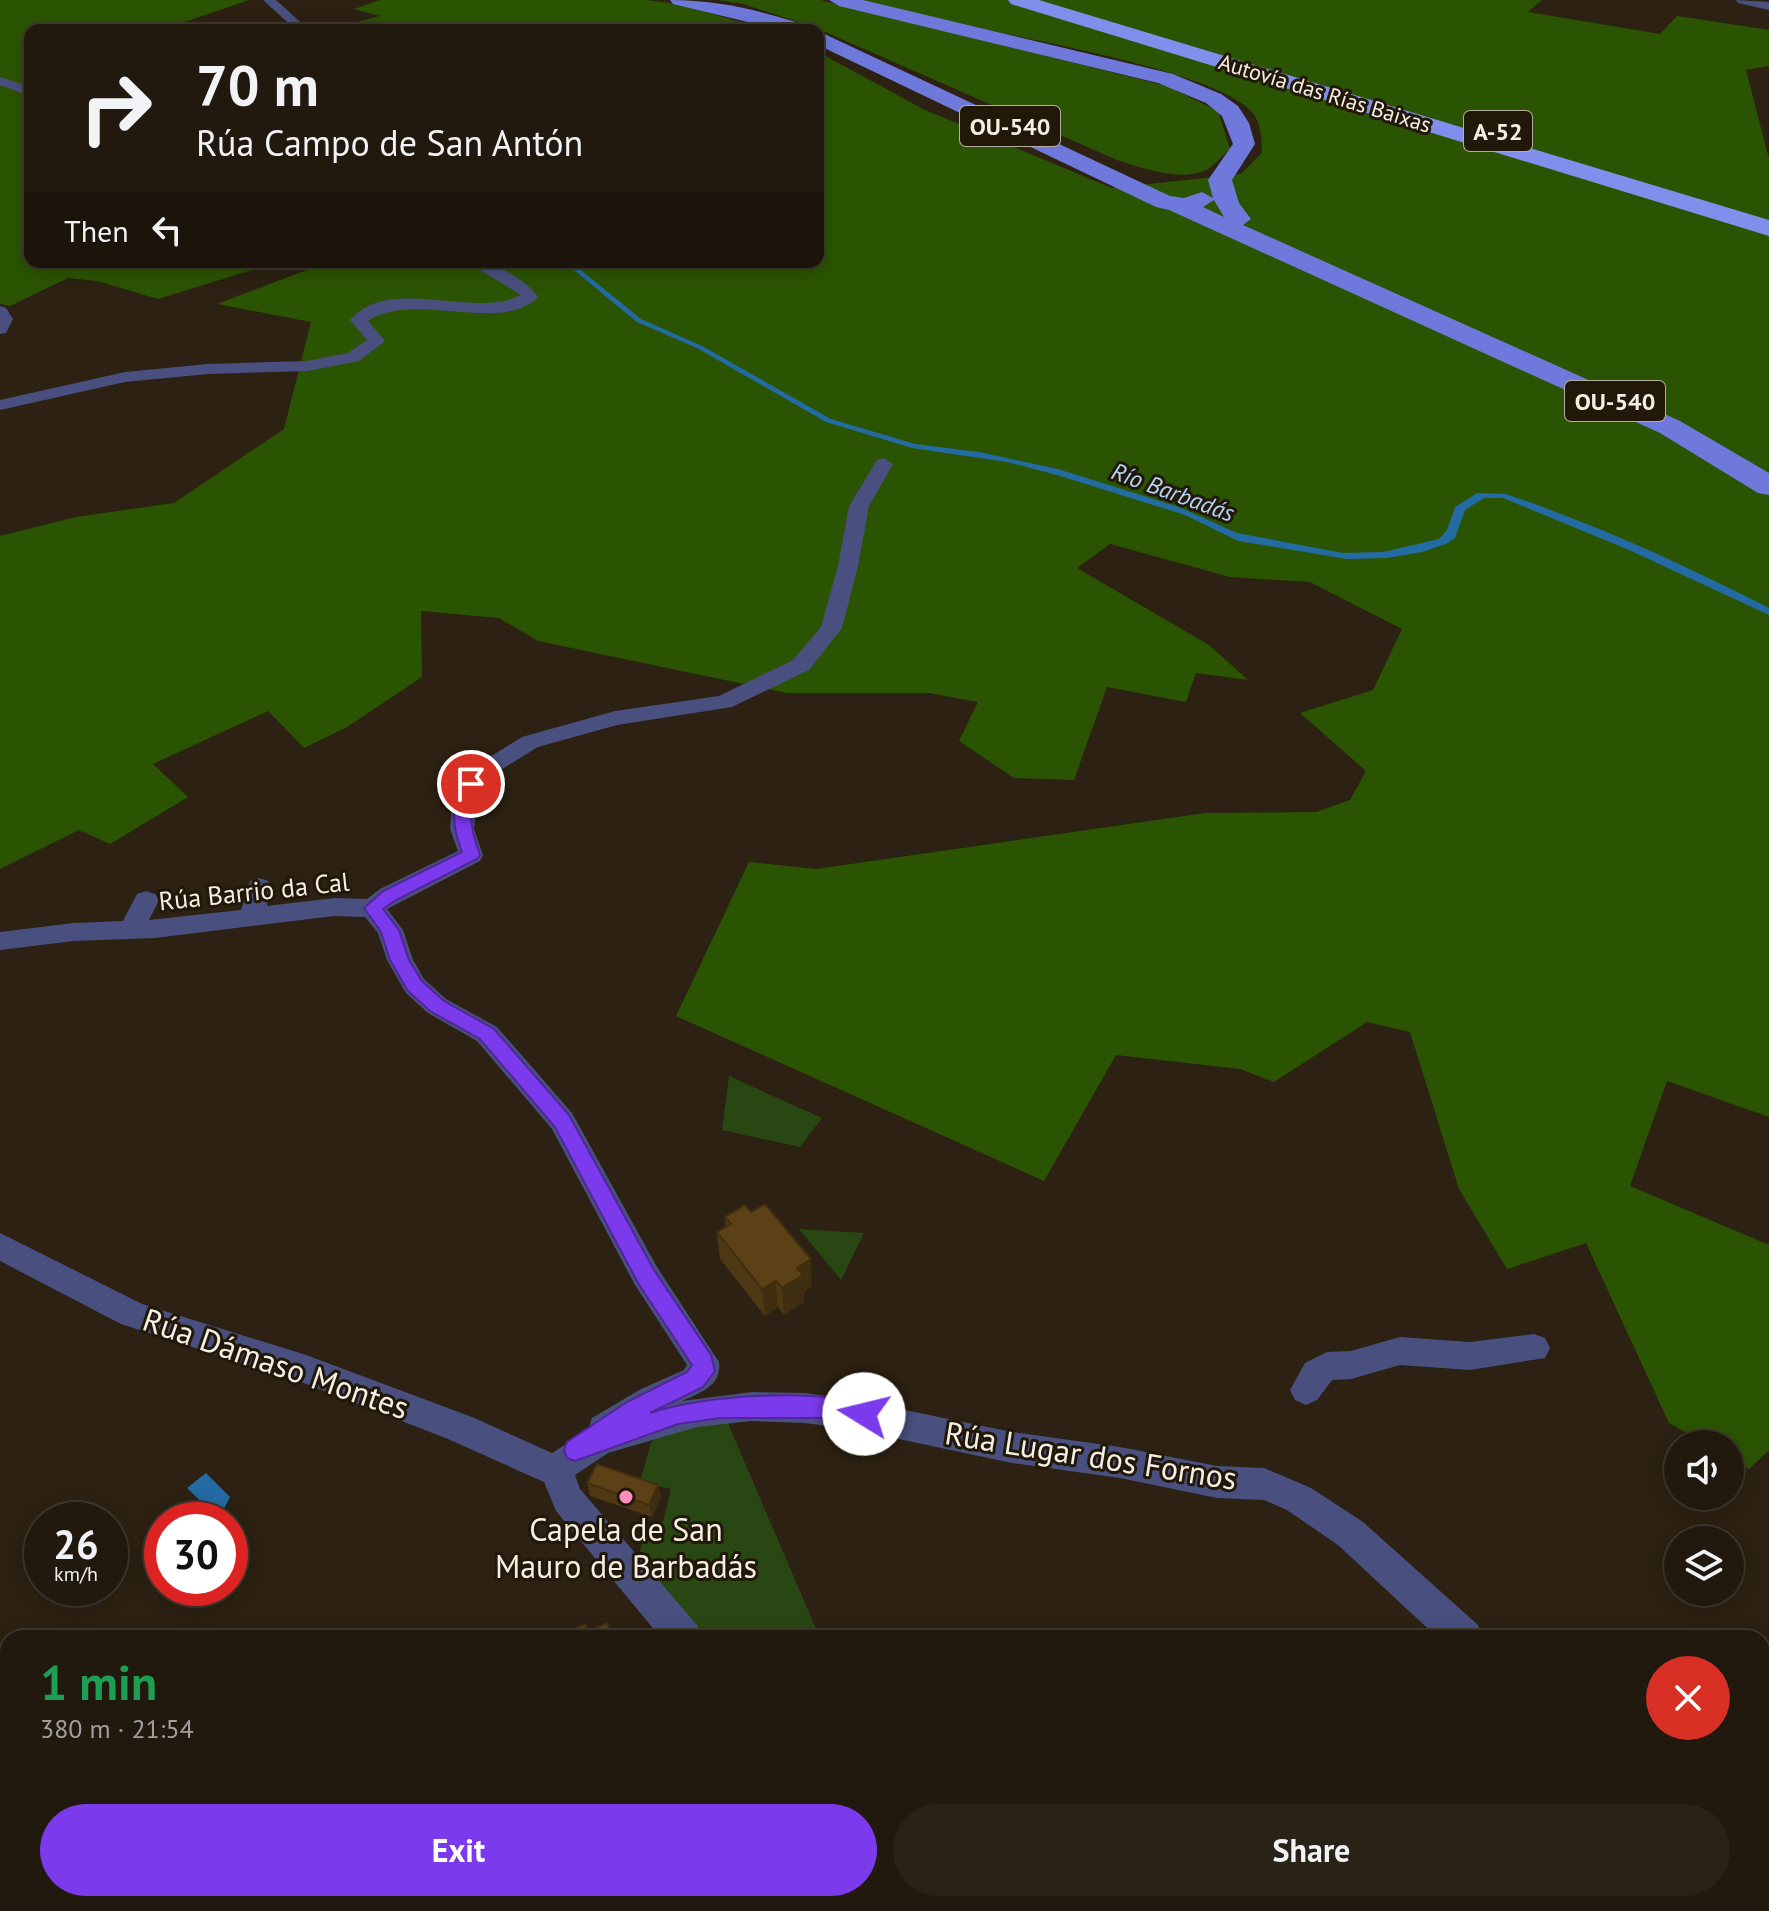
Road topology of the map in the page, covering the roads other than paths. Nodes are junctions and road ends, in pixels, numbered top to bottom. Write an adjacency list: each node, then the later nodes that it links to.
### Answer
1 (269, 0): 9 (street)
2 (680, 0): 10 (main road)
3 (839, 0): 16 (main road)
4 (1004, 0): 12 (highway)
5 (1018, 0): 12 (highway, Autovía das Rías Baixas / A-52)
6 (1068, 0): 17 (highway, Autovía das Rías Baixas / A-52)
7 (1742, 0): 8 (street)
8 (1769, 6)
9 (296, 24)
10 (782, 24)
11 (824, 40): 13 (main road, OU-540)
12 (1158, 42): 18 (highway, Autovía das Rías Baixas / A-52)
13 (862, 57): 16 (main road, OU-540); 16 (main road)
14 (0, 81): 15 (street)
15 (24, 90)
16 (1192, 186): 21 (main road, OU-540); 21 (main road)
17 (1769, 212)
18 (1769, 228)
19 (486, 268): 23 (street)
20 (0, 311): 22 (street)
21 (1455, 328): 25 (main road, OU-540)
22 (0, 329)
23 (0, 405)
24 (884, 464): 28 (street, Rúa Barrio da Cal)
25 (1769, 486)
26 (259, 887): 29 (street)
27 (146, 900): 30 (street)
28 (372, 908): 29 (street, Rúa Barrio da Cal); 35 (street)
29 (251, 918): 30 (street, Rúa Barrio da Cal)
30 (131, 930): 31 (street, Rúa Barrio da Cal)
31 (0, 941)
32 (0, 1246): 35 (street, Rúa Dámaso Montes)
33 (1534, 1348): 34 (street)
34 (1306, 1390)
35 (566, 1460): 36 (street); 37 (street, Rúa Lugar dos Fornos)
36 (677, 1630)
37 (1456, 1630)

